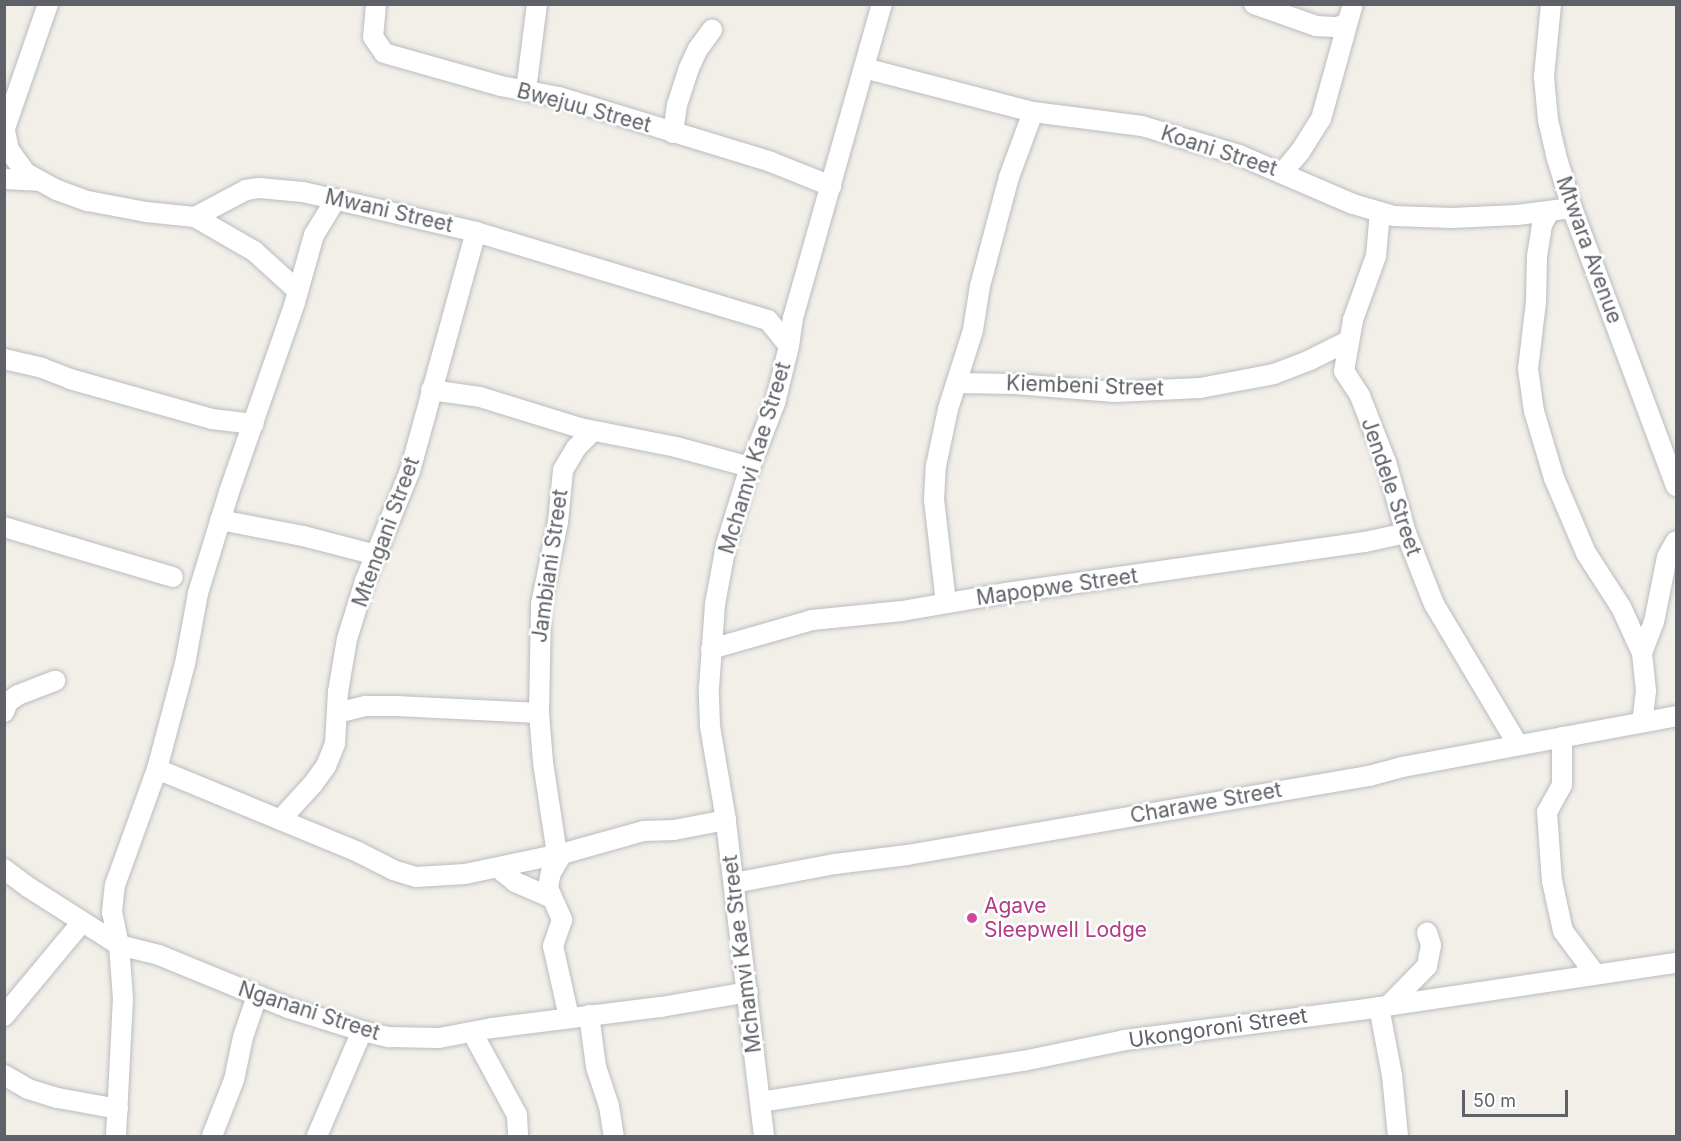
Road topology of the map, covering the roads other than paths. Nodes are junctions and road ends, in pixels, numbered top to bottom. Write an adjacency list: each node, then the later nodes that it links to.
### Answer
1 (48, 4): 13 (street)
2 (376, 4): 12 (street, Bwejuu Street)
3 (537, 4): 12 (street)
4 (882, 4): 11 (street, Mchamvi Kae Street)
5 (1254, 4): 8 (street)
6 (1551, 4): 22 (street, Mtwara Avenue)
7 (1350, 14): 8 (street); 10 (street)
8 (1316, 26): 10 (street)
9 (712, 30): 16 (street)
10 (1341, 53): 17 (street)
11 (864, 68): 14 (street, Koani Street); 20 (street, Mchamvi Kae Street)
12 (526, 90): 16 (street, Bwejuu Street)
13 (9, 106): 15 (street)
14 (1033, 112): 17 (street, Koani Street); 31 (street)
15 (5, 131): 19 (street)
16 (673, 133): 20 (street, Bwejuu Street)
17 (1283, 172): 23 (street, Koani Street)
18 (4, 179): 19 (street)
19 (39, 181): 25 (street)
20 (831, 186): 29 (street, Mchamvi Kae Street)
21 (336, 199): 25 (street, Mwani Street); 26 (street, Mwani Street); 27 (street)
22 (1572, 208): 24 (street, Koani Street); 36 (street, Mtwara Avenue)
23 (1380, 212): 24 (street, Koani Street); 28 (street, Jendele Street)
24 (1548, 214): 45 (street)
25 (195, 217): 27 (street)
26 (476, 231): 29 (street, Mwani Street); 32 (street, Mtengani Street)
27 (298, 291): 33 (street)
28 (1348, 341): 31 (street, Kiembeni Street); 39 (street, Jendele Street)
29 (789, 346): 35 (street, Mchamvi Kae Street)
30 (4, 359): 33 (street)
31 (957, 383): 43 (street)
32 (431, 390): 34 (street); 41 (street, Mtengani Street)
33 (254, 424): 37 (street)
34 (593, 430): 35 (street); 49 (street, Jambiani Street)
35 (750, 467): 44 (street, Mchamvi Kae Street)
36 (1677, 486)
37 (220, 520): 41 (street); 54 (street)
38 (4, 527): 42 (street)
39 (1406, 533): 43 (street, Mapopwe Street); 53 (street, Jendele Street)
40 (1677, 541): 45 (street)
41 (376, 555): 48 (street, Mtengani Street)
42 (173, 577)
43 (946, 603): 44 (street, Mapopwe Street)
44 (711, 649): 56 (street, Mchamvi Kae Street)
45 (1642, 653): 51 (street)
46 (55, 681): 47 (street)
47 (4, 712)
48 (337, 713): 49 (street); 55 (street, Mtengani Street)
49 (539, 713): 57 (street, Jambiani Street)
50 (1677, 716): 51 (street, Charawe Street)
51 (1641, 722): 52 (street, Charawe Street)
52 (1562, 737): 53 (street, Charawe Street); 67 (street)
53 (1518, 745): 60 (street, Charawe Street)
54 (157, 769): 55 (street); 64 (street)
55 (280, 820): 58 (street)
56 (726, 820): 57 (street); 60 (street, Mchamvi Kae Street)
57 (560, 854): 58 (street); 61 (street)
58 (498, 868): 61 (street)
59 (4, 869): 62 (street, Nganani Street)
60 (734, 883): 68 (street, Mchamvi Kae Street)
61 (552, 898): 73 (street)
62 (82, 922): 64 (street, Nganani Street); 72 (street)
63 (1427, 933): 66 (street)
64 (119, 945): 69 (street, Nganani Street); 78 (street)
65 (1677, 963): 67 (street, Ukongoroni Street)
66 (1422, 974): 70 (street); 71 (street)
67 (1595, 974): 70 (street, Ukongoroni Street)
68 (748, 992): 73 (street, Nganani Street); 77 (street, Mchamvi Kae Street)
69 (257, 996): 74 (street, Nganani Street); 80 (street)
70 (1451, 997): 71 (street, Ukongoroni Street)
71 (1384, 1007): 77 (street, Ukongoroni Street); 85 (street)
72 (4, 1016)
73 (579, 1016): 75 (street, Nganani Street); 83 (street)
74 (362, 1031): 75 (street, Nganani Street); 81 (street)
75 (472, 1032): 82 (street)
76 (4, 1075): 78 (street)
77 (760, 1102): 84 (street, Mchamvi Kae Street)
78 (118, 1109): 79 (street)
79 (116, 1137)
80 (212, 1137)
81 (317, 1137)
82 (518, 1137)
83 (614, 1137)
84 (764, 1137)
85 (1398, 1137)

